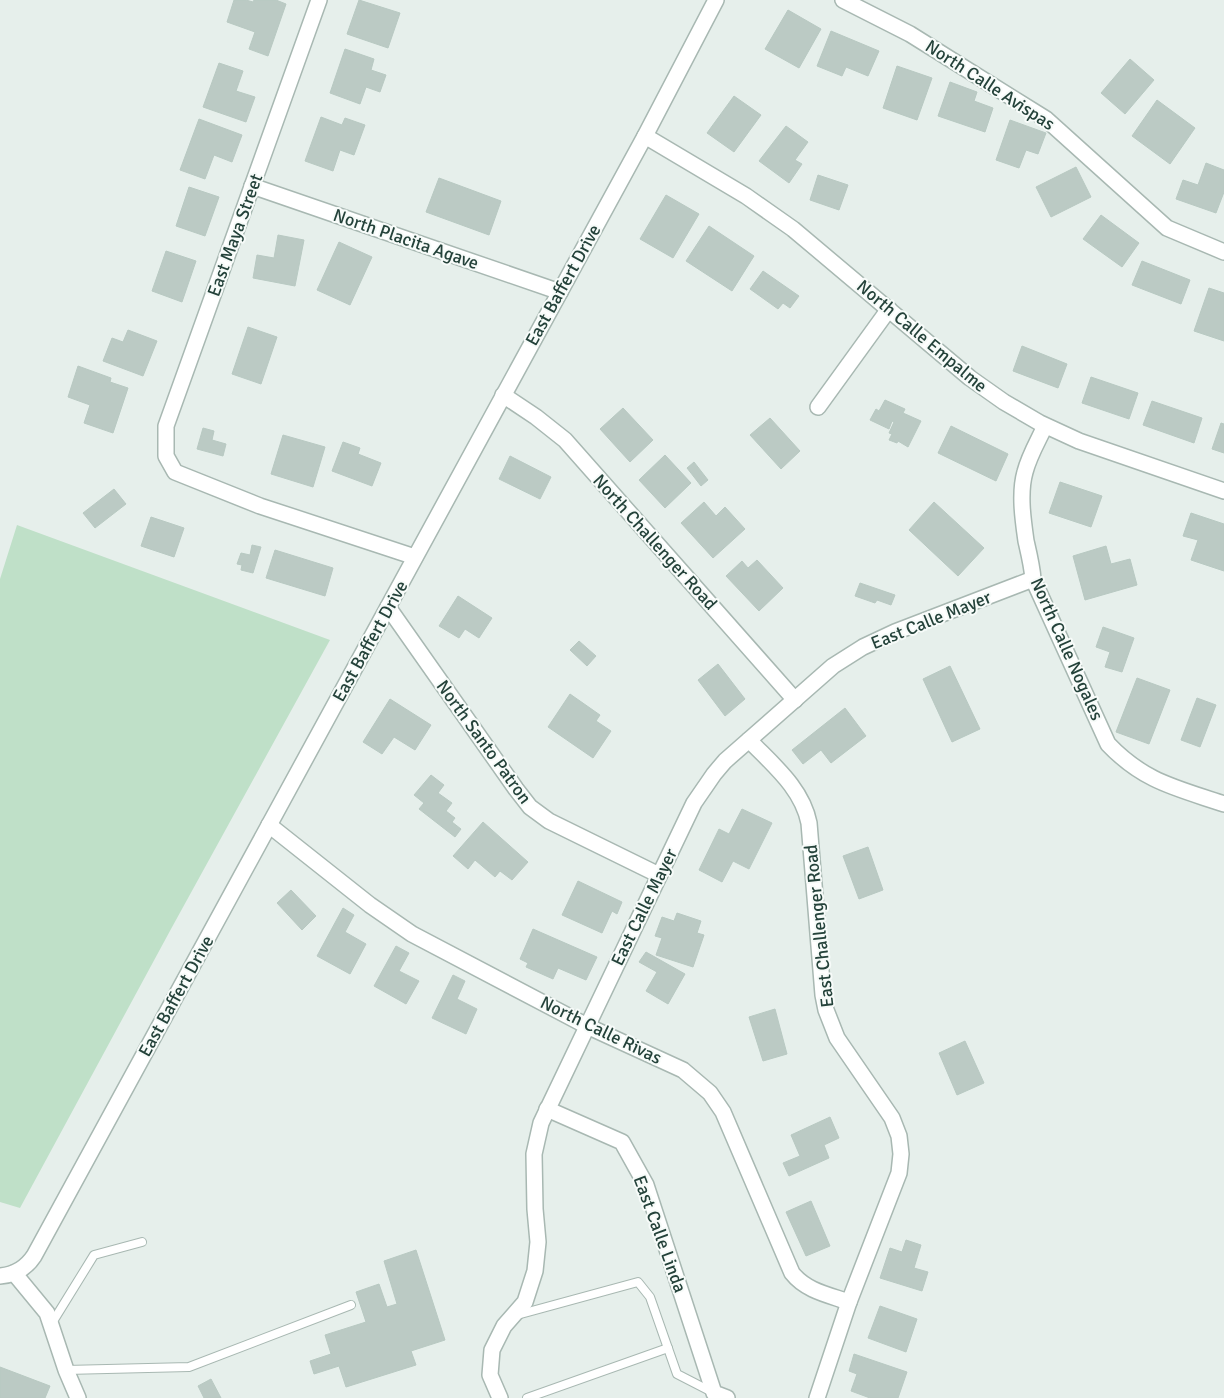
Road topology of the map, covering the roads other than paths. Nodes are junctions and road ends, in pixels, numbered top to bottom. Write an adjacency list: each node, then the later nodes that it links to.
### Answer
1 (319, 0): 5 (street, East Maya Street)
2 (716, 0): 4 (street, East Baffert Drive)
3 (843, 0): 6 (street, North Calle Avispas)
4 (645, 136): 7 (street, East Baffert Drive); 8 (street, North Calle Empalme)
5 (252, 186): 7 (street, North Placita Agave); 13 (street, East Maya Street)
6 (1224, 252)
7 (560, 292): 9 (street, East Baffert Drive)
8 (889, 309): 10 (street); 11 (street, North Calle Empalme)
9 (504, 395): 13 (street, East Baffert Drive); 16 (street, North Challenger Road)
10 (818, 407)
11 (1045, 426): 12 (street, North Calle Empalme); 14 (street, North Calle Nogales)
12 (1224, 492)
13 (415, 557): 15 (street, East Baffert Drive)
14 (1032, 579): 16 (street, East Calle Mayer); 18 (street, North Calle Nogales)
15 (388, 607): 19 (street, East Baffert Drive); 20 (street, North Santo Patron)
16 (795, 700): 17 (street, East Calle Mayer)
17 (750, 740): 20 (street, East Calle Mayer); 25 (street, East Challenger Road)
18 (1224, 804)
19 (269, 825): 21 (street, North Calle Rivas); 24 (street, East Baffert Drive)
20 (659, 875): 21 (street, East Calle Mayer)
21 (587, 1026): 22 (street, East Calle Mayer); 25 (street, North Calle Rivas)
22 (548, 1109): 27 (street, East Calle Mayer); 31 (street, East Calle Linda)
23 (142, 1242): 28 (lane)
24 (7, 1275): 28 (street, East Baffert Drive)
25 (850, 1302): 35 (street, East Challenger Road)
26 (351, 1305): 30 (lane)
27 (513, 1316): 29 (lane); 33 (street, East Calle Mayer)
28 (51, 1324): 30 (street, East Baffert Drive)
29 (668, 1348): 31 (lane); 34 (lane)
30 (66, 1370): 32 (street, East Baffert Drive)
31 (720, 1396)
32 (78, 1398)
33 (500, 1398)
34 (527, 1398)
35 (817, 1398)

